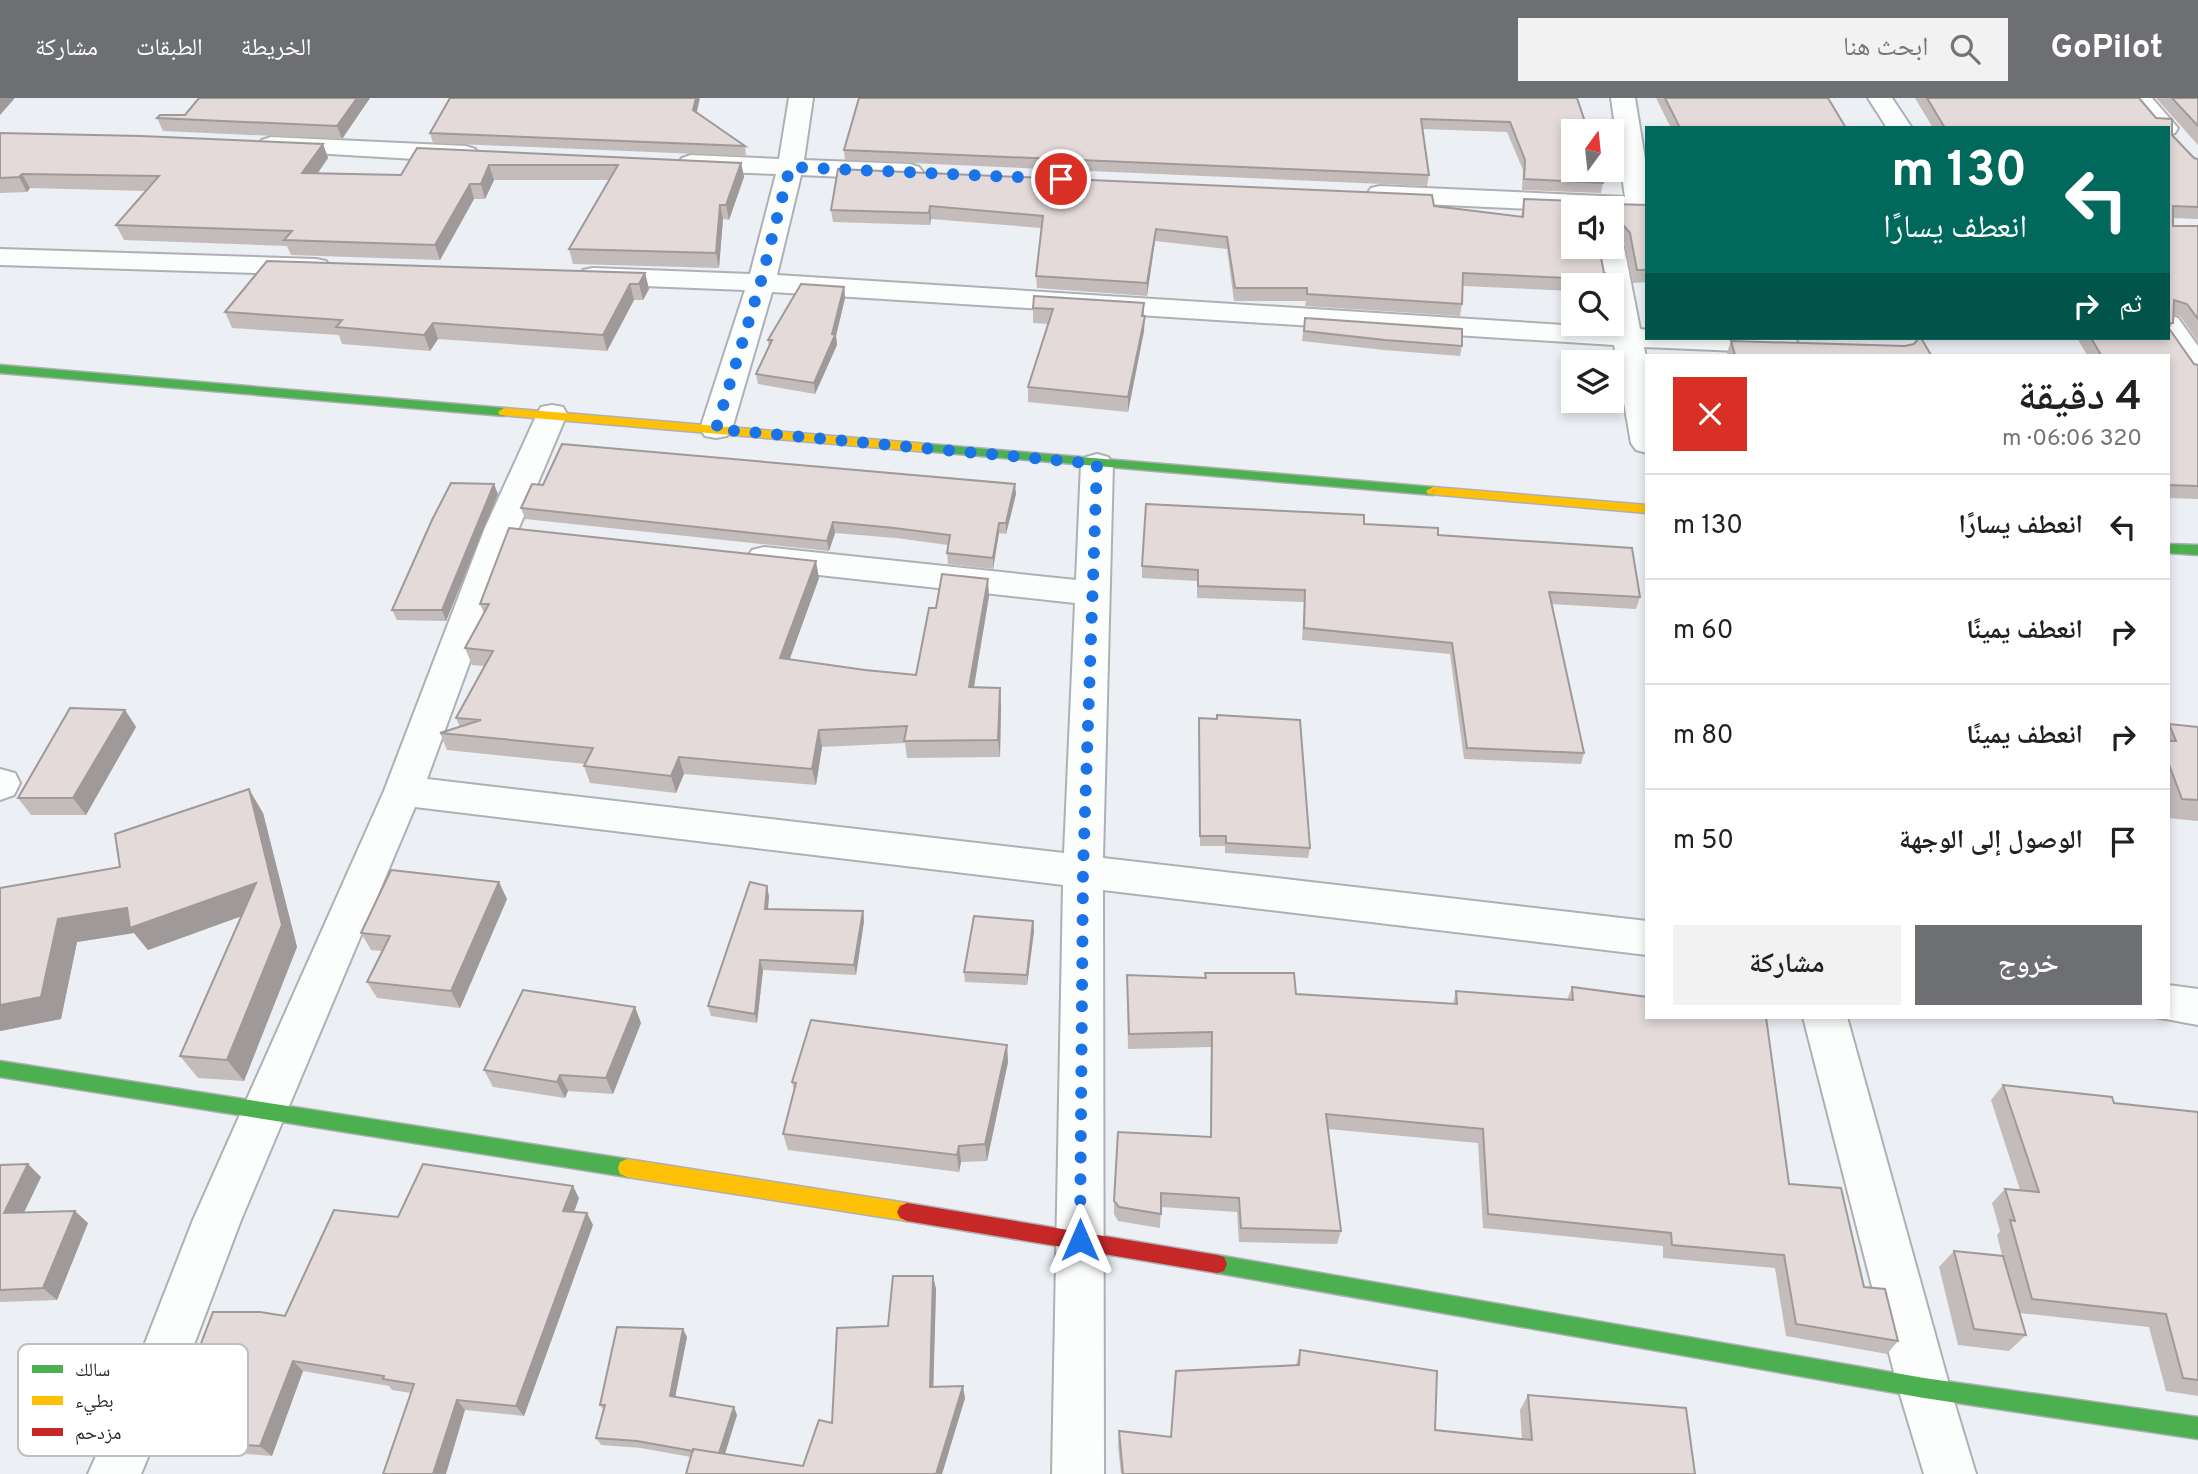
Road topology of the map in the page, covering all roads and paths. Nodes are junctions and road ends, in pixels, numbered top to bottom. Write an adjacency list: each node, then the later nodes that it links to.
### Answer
1 (801, 98): 10 (street)
2 (1623, 98): 15 (street)
3 (1880, 98): 5 (street)
4 (2139, 98): 6 (street)
5 (1899, 126)
6 (2164, 126)
7 (250, 145): 8 (street)
8 (485, 154)
9 (665, 162): 10 (street)
10 (790, 167): 11 (street); 20 (street)
11 (928, 173)
12 (1355, 193): 13 (street)
13 (1561, 204)
14 (1624, 206): 15 (street)
15 (1643, 206)
16 (0, 257): 18 (street)
17 (1612, 259): 22 (street)
18 (346, 268)
19 (568, 275): 20 (street)
20 (761, 281): 22 (street); 29 (street)
21 (2170, 327): 26 (street)
22 (1625, 339): 23 (street); 30 (street)
23 (1645, 340)
24 (1657, 340): 25 (street)
25 (1816, 345)
26 (2198, 368)
27 (0, 369): 28 (street)
28 (552, 414): 29 (street); 37 (street)
29 (716, 429): 31 (street)
30 (1645, 434)
31 (1097, 464): 32 (street); 36 (street)
32 (1645, 509)
33 (2170, 548): 34 (street)
34 (2198, 551)
35 (735, 555): 36 (street)
36 (1093, 593): 38 (street)
37 (403, 790): 38 (street); 44 (street)
38 (1083, 870): 39 (street); 45 (street)
39 (1645, 938)
40 (2170, 1003): 41 (street)
41 (2198, 1007)
42 (1826, 1019): 47 (street)
43 (0, 1069): 44 (street)
44 (263, 1112): 45 (street); 46 (street)
45 (1080, 1240): 47 (street); 51 (street)
46 (169, 1344)
47 (1924, 1388): 48 (street); 52 (street)
48 (2198, 1428)
49 (122, 1456): 50 (street)
50 (114, 1474)
51 (1078, 1474)
52 (1950, 1474)

